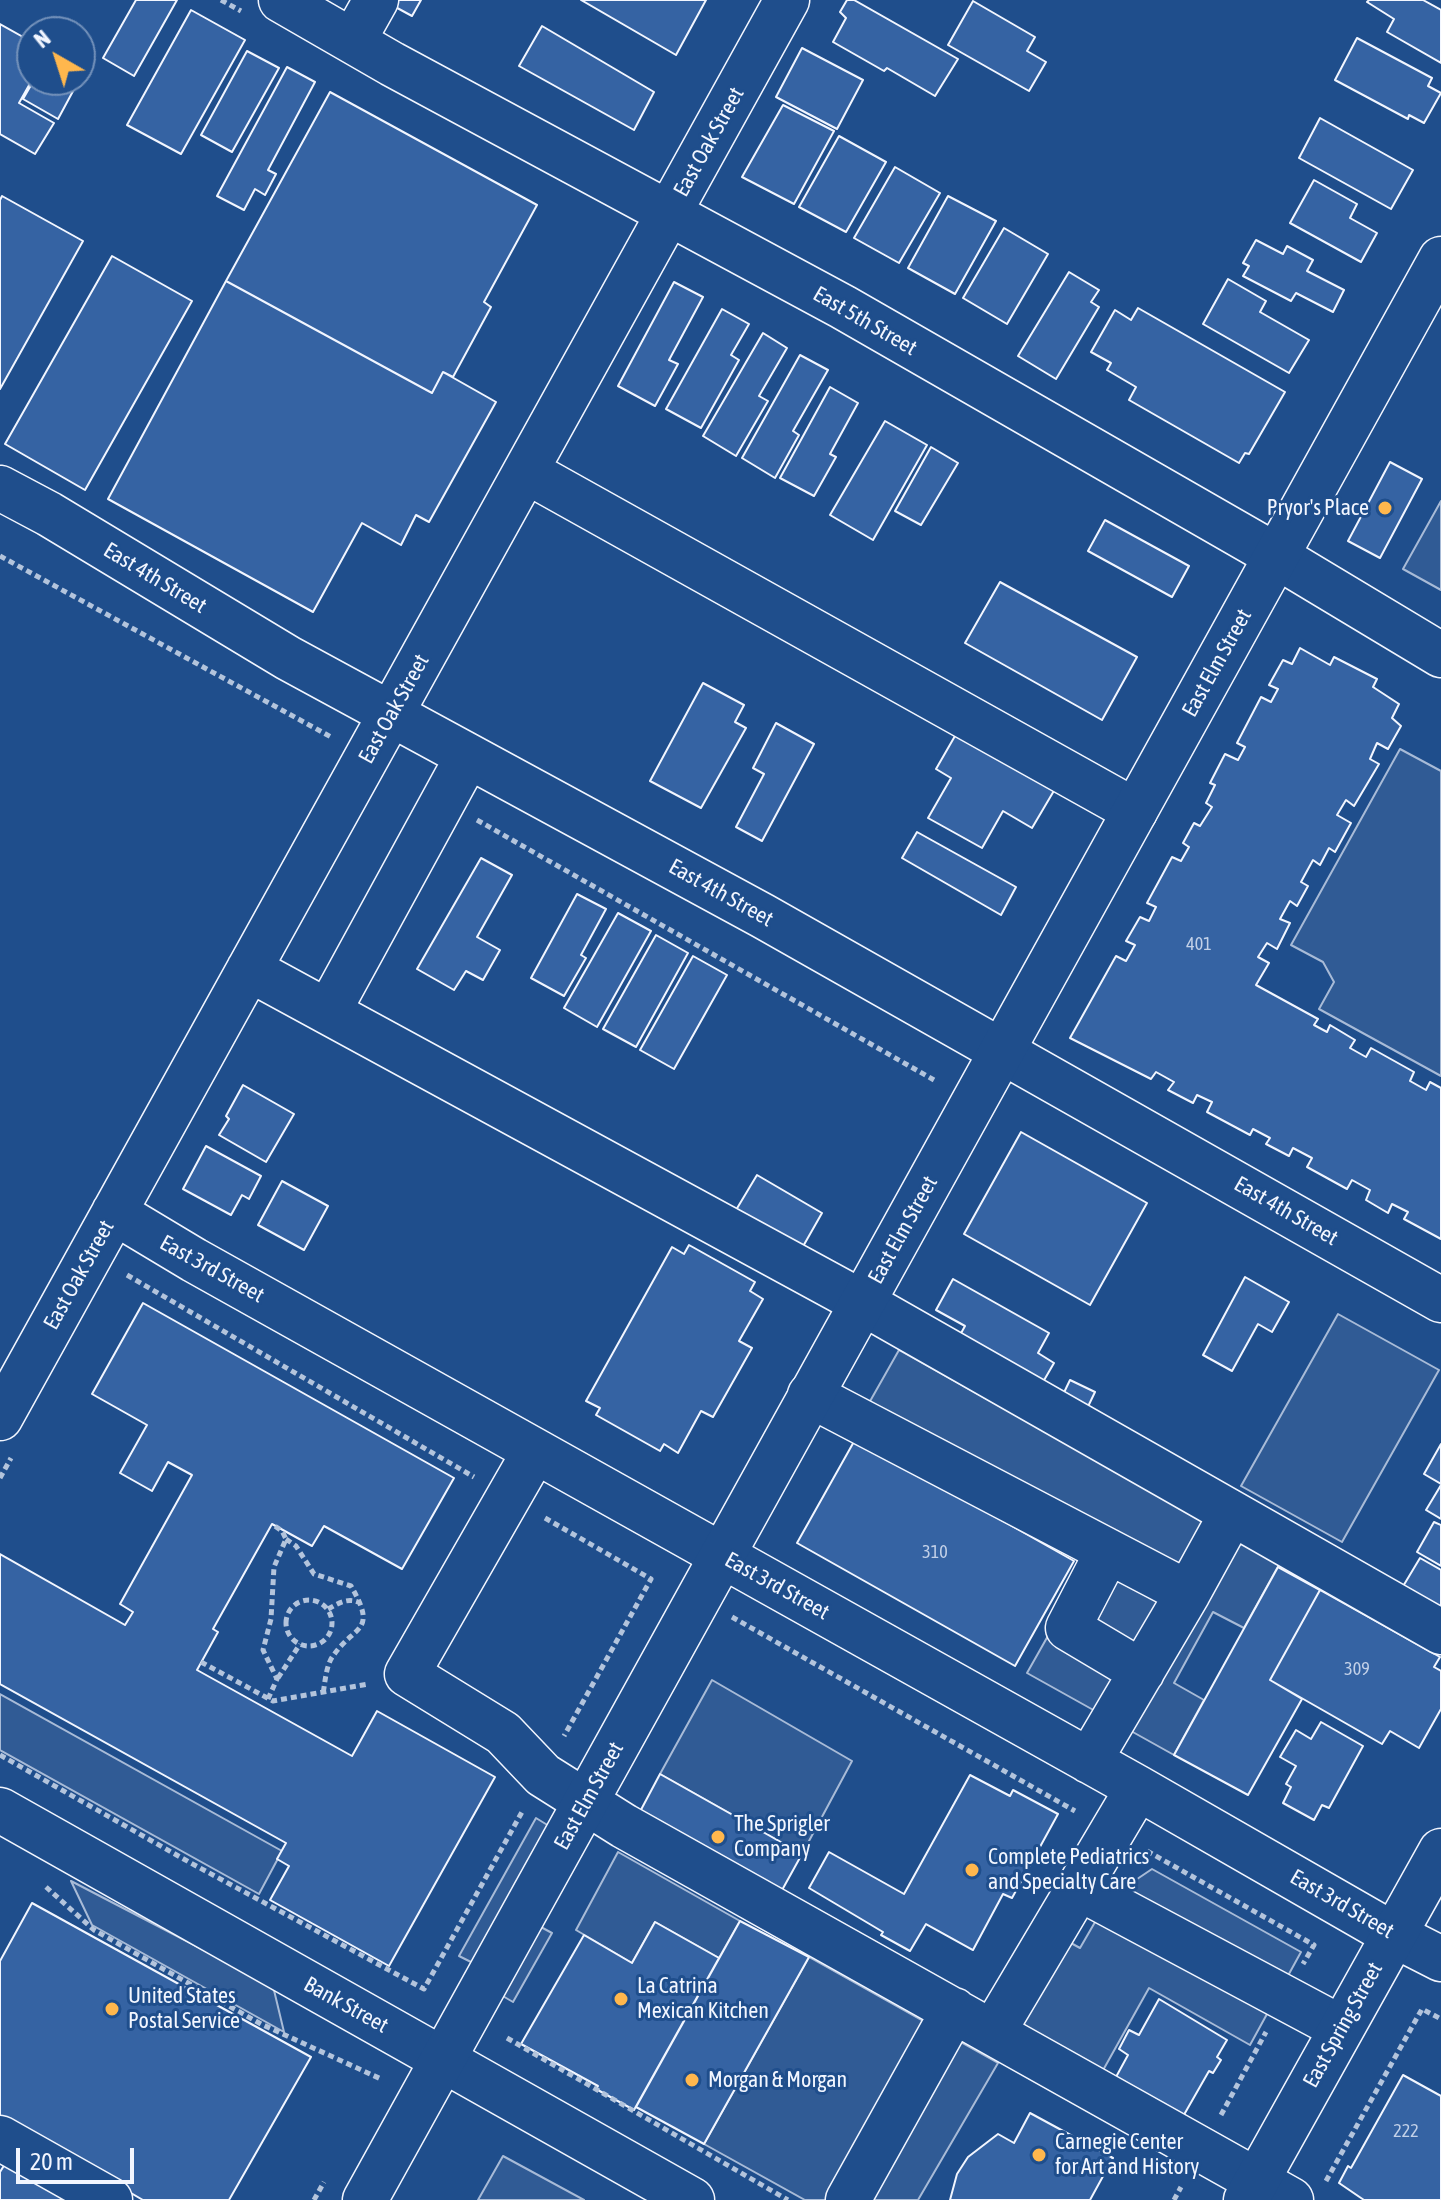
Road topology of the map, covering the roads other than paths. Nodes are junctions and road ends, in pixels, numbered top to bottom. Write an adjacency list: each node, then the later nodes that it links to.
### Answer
1 (281, 0): 4 (street, East 5th Street)
2 (376, 0): 4 (street)
3 (787, 0): 5 (street, East Oak Street)
4 (353, 41): 5 (street, East 5th Street)
5 (669, 214): 7 (street, East Oak Street); 9 (street, East 5th Street)
6 (1441, 259): 9 (street, East Elm Street)
7 (526, 471): 11 (street, East Oak Street); 13 (street)
8 (0, 488): 11 (street, East 4th Street)
9 (1276, 556): 10 (street, East 5th Street); 13 (street, East Elm Street)
10 (1441, 655)
11 (391, 713): 12 (street, East 4th Street); 14 (street, East Oak Street)
12 (468, 756): 15 (street); 16 (street, East 4th Street)
13 (1135, 811): 16 (street, East Elm Street)
14 (249, 969): 15 (street); 17 (street, East Oak Street)
15 (328, 1012): 19 (street)
16 (1003, 1050): 18 (street, East 4th Street); 19 (street, East Elm Street)
17 (114, 1212): 21 (street, East Oak Street); 22 (street, East 3rd Street)
18 (1441, 1300)
19 (863, 1303): 20 (street, East Elm Street); 23 (street)
20 (810, 1395): 24 (street); 25 (street, East Elm Street)
21 (0, 1418)
22 (535, 1451): 25 (street, East 3rd Street); 31 (street)
23 (1232, 1513): 26 (street); 27 (street)
24 (1108, 1551): 26 (street); 28 (street)
25 (723, 1555): 29 (street, East 3rd Street); 31 (street, East Elm Street)
26 (1188, 1593): 28 (street)
27 (1441, 1632)
28 (1142, 1672): 29 (street)
29 (1089, 1761): 30 (street, East 3rd Street)
30 (1138, 1788): 34 (street); 35 (street, East 3rd Street)
31 (586, 1802): 37 (street); 40 (street, East Elm Street)
32 (0, 1810): 40 (street, Bank Street)
33 (1441, 1851): 35 (street, East Spring Street)
34 (1079, 1888): 38 (street); 39 (street)
35 (1394, 1935): 36 (street, East 3rd Street); 38 (street, East Spring Street)
36 (1441, 1959)
37 (954, 2010): 39 (street); 46 (street)
38 (1341, 2028): 42 (street, East Spring Street)
39 (993, 2032): 42 (street)
40 (443, 2060): 44 (street, East Elm Street); 45 (street, Bank Street)
41 (0, 2138): 43 (street)
42 (1279, 2192)
43 (110, 2200)
44 (365, 2200)
45 (692, 2200)
46 (848, 2200)

